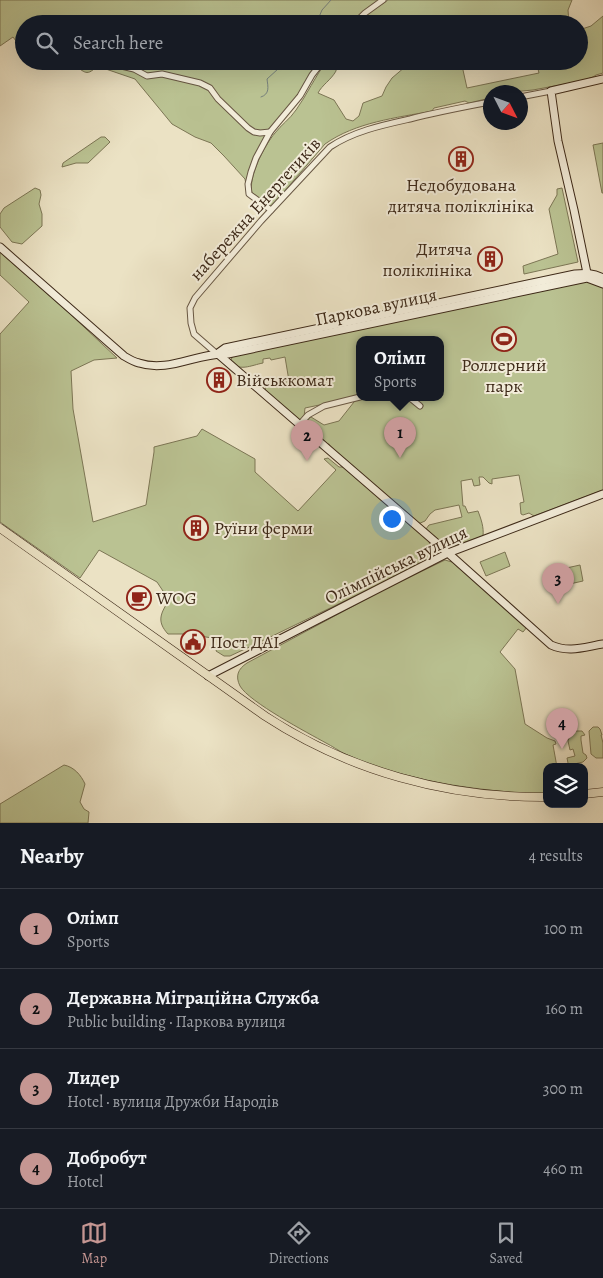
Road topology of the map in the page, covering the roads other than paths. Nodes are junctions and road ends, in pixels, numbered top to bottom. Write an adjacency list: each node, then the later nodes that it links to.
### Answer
1 (383, 0): 2 (street)
2 (363, 15)
3 (136, 70): 9 (street)
4 (316, 70): 9 (street)
5 (603, 79): 6 (street)
6 (551, 91): 7 (street); 12 (street)
7 (528, 95)
8 (483, 103): 10 (street, набережна Енергетиків)
9 (270, 132): 10 (street)
10 (271, 210): 14 (street, набережна Енергетиків)
11 (0, 247): 14 (street, Паркова вулиця)
12 (589, 276): 13 (street); 14 (street, Паркова вулиця)
13 (602, 282)
14 (217, 354): 18 (street)
15 (356, 398): 18 (street)
16 (414, 401): 17 (street)
17 (420, 406)
18 (300, 424): 21 (street)
19 (603, 494): 21 (street, Олімпійська вулиця)
20 (0, 528): 23 (main road)
21 (448, 554): 22 (street); 23 (street, Олімпійська вулиця)
22 (603, 644)
23 (208, 676): 26 (main road)
24 (603, 792): 25 (main road)
25 (588, 794)
26 (543, 796)

